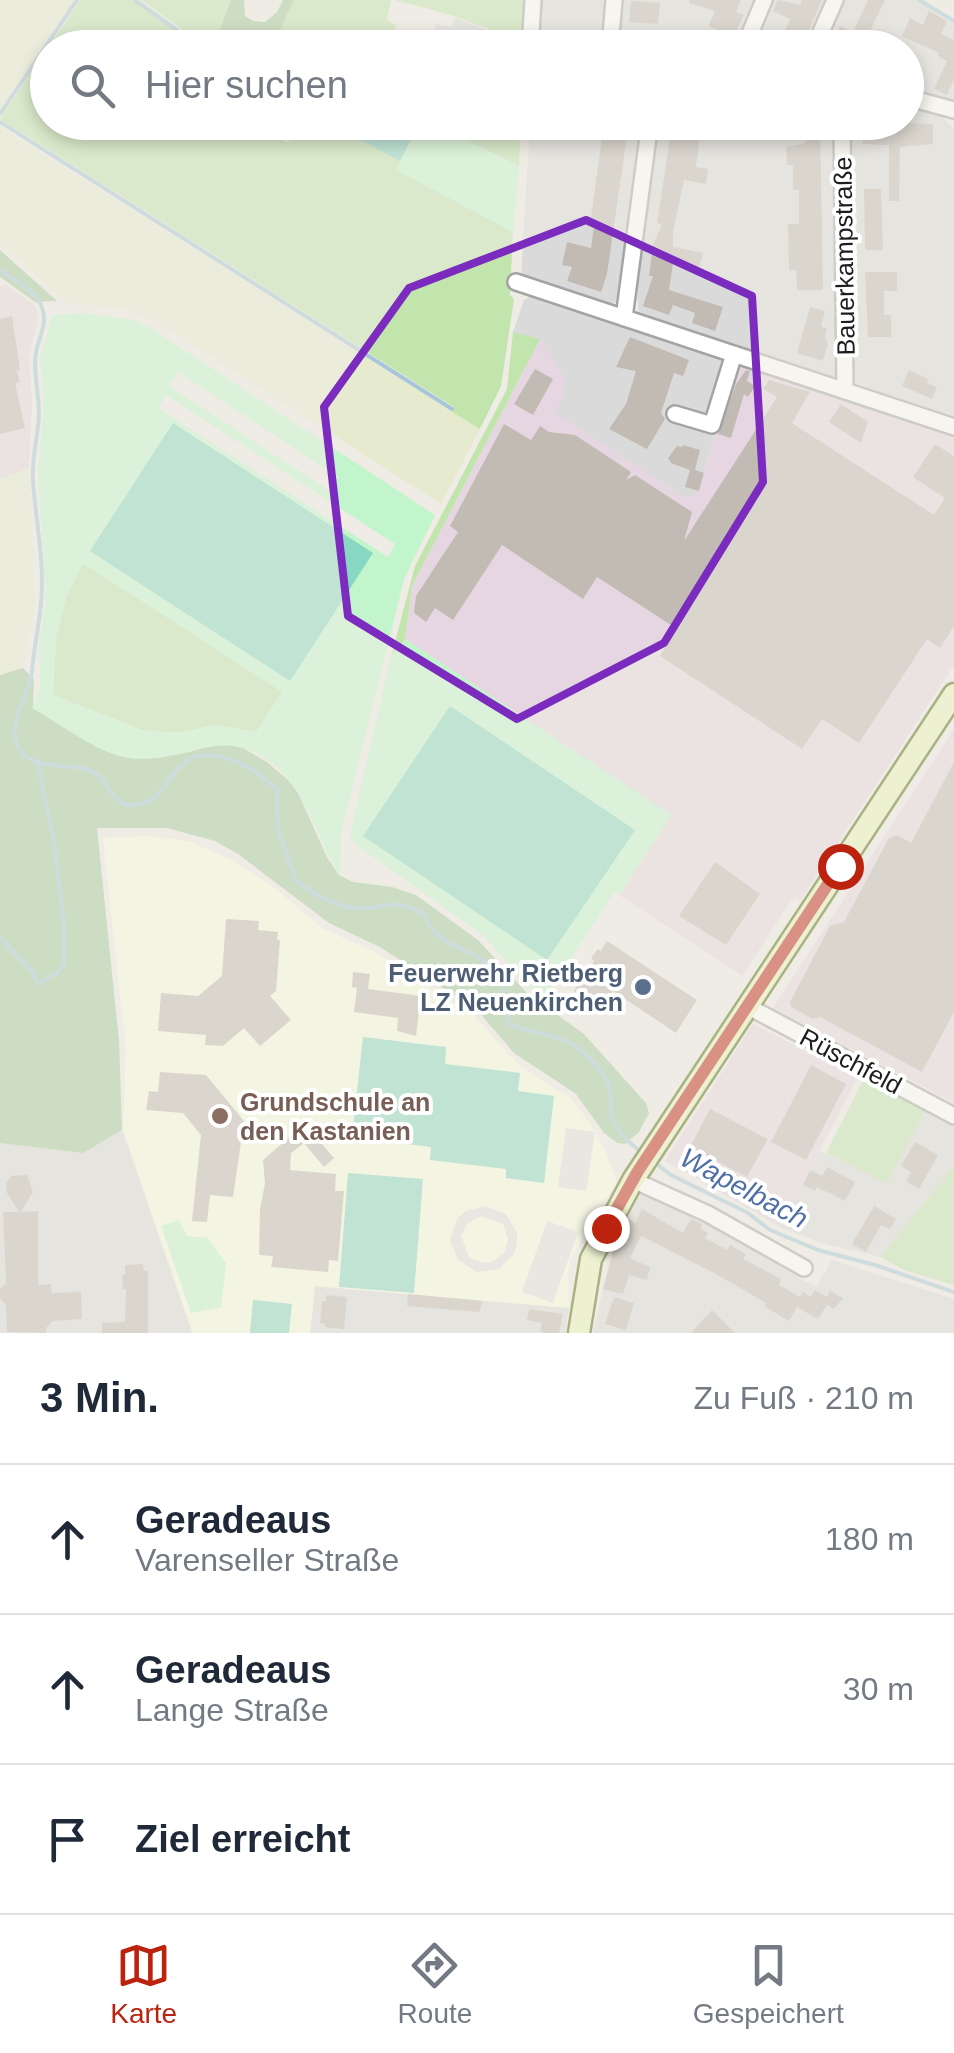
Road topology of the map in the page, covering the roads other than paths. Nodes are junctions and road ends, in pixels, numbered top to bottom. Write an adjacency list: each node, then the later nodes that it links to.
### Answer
1 (533, 0): 5 (street)
2 (614, 0): 6 (street)
3 (764, 0): 7 (street)
4 (835, 0): 8 (street)
5 (531, 30)
6 (612, 30)
7 (752, 30)
8 (822, 30)
9 (924, 102): 10 (street)
10 (954, 110)
11 (648, 140): 14 (street)
12 (842, 140): 16 (street, Bauerkampstraße)
13 (516, 282): 14 (street, Bauerkampstraße)
14 (624, 318): 15 (street, Bauerkampstraße)
15 (734, 354): 16 (street, Bauerkampstraße); 17 (street)
16 (845, 389): 18 (street, Bauerkampstraße)
17 (675, 414)
18 (954, 428)
19 (954, 694): 20 (main road)
20 (747, 1006): 21 (street, Rüschfeld); 22 (main road)
21 (954, 1116)
22 (635, 1175): 23 (street); 24 (main road)
23 (804, 1268)
24 (579, 1333)

